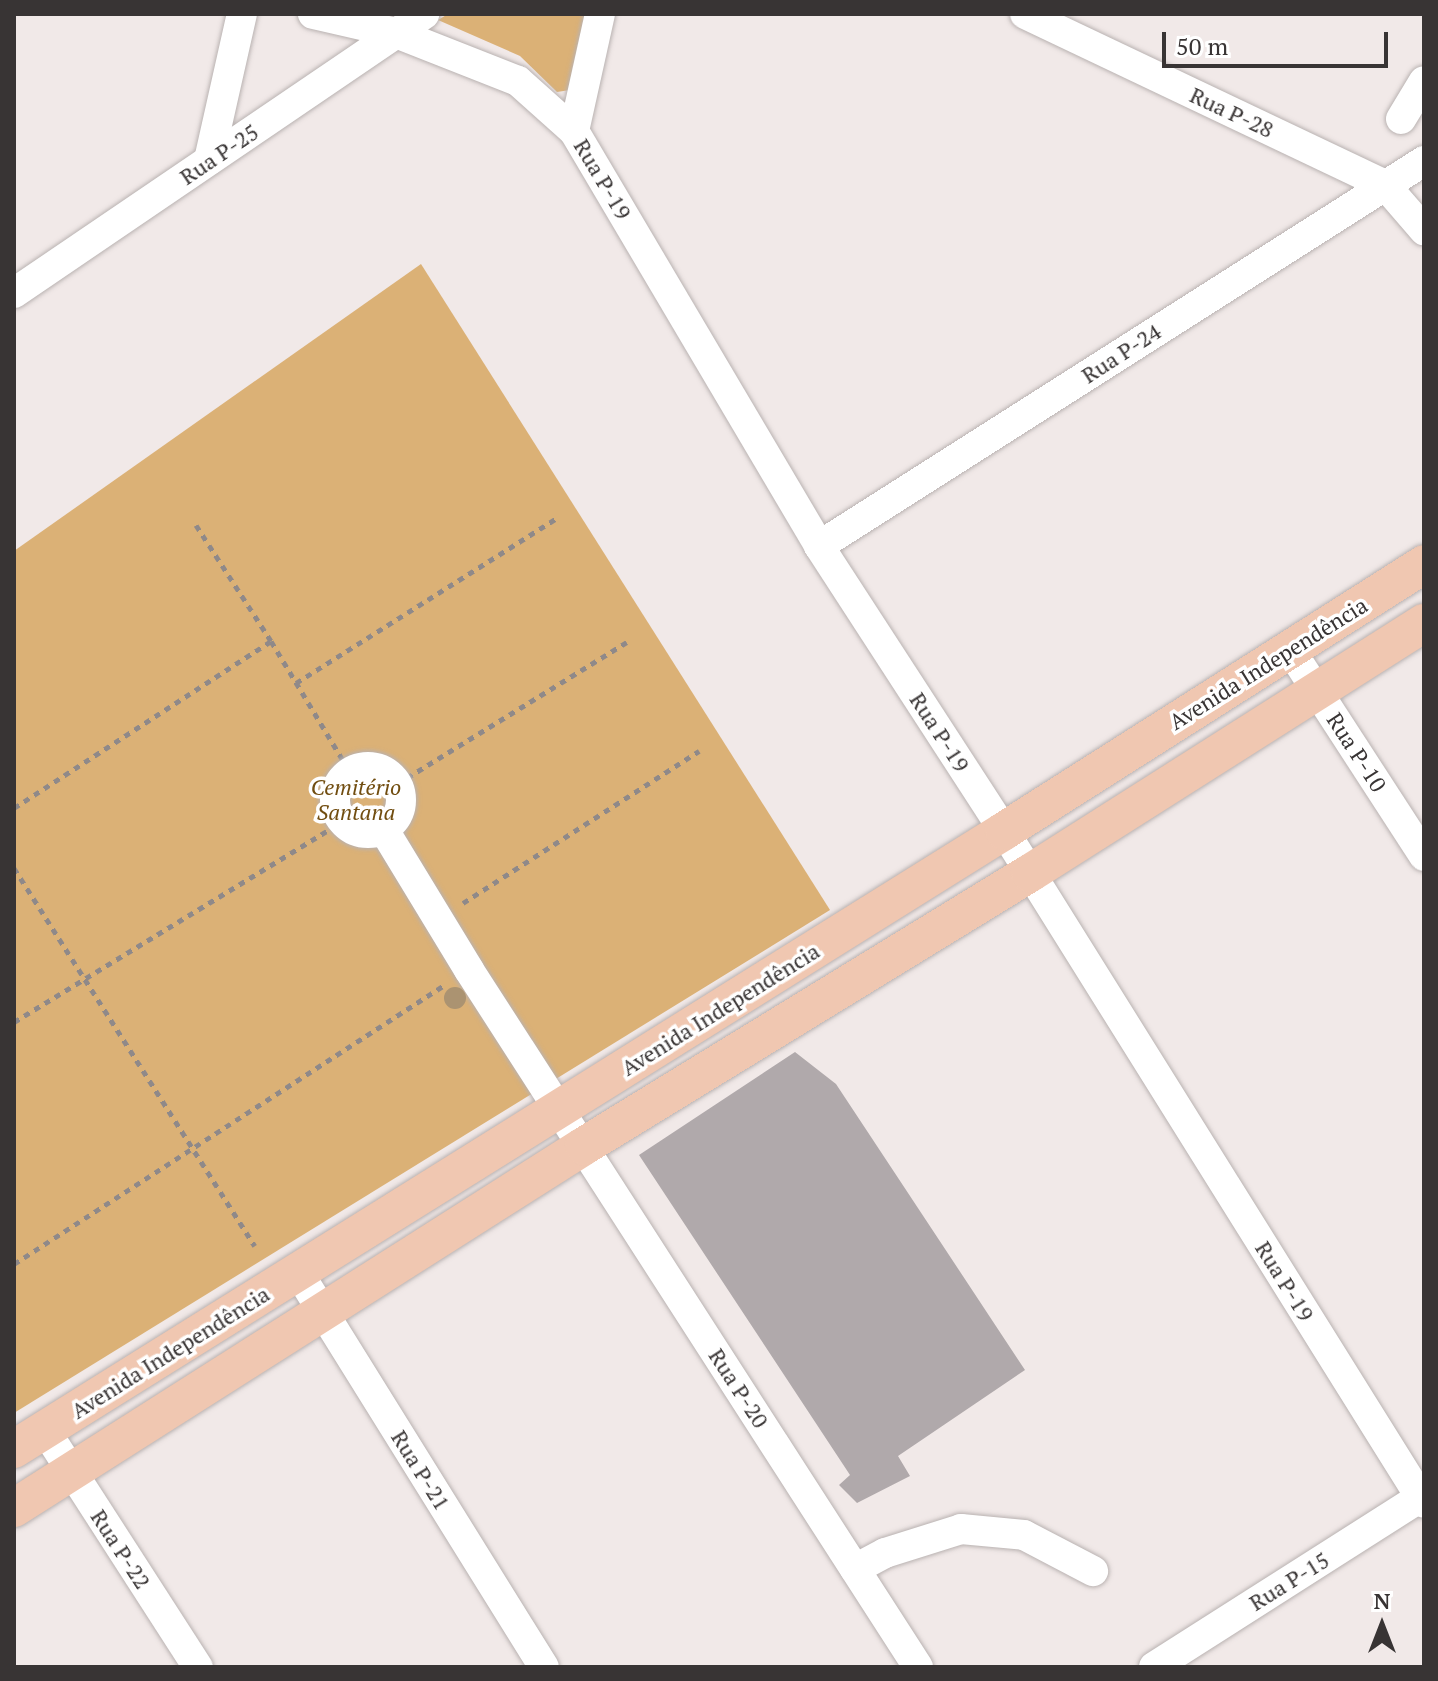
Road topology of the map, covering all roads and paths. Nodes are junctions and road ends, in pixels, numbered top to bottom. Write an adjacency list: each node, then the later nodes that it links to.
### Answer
1 (242, 14): 10 (street)
2 (313, 14): 6 (street, Rua P-19)
3 (424, 14): 6 (street, Rua P-25)
4 (600, 14): 9 (street)
5 (1025, 14): 12 (street, Rua P-28)
6 (396, 33): 9 (street, Rua P-19); 10 (street, Rua P-25)
7 (1424, 81): 8 (street)
8 (1401, 119)
9 (574, 131): 17 (street, Rua P-19)
10 (209, 160): 14 (street, Rua P-25)
11 (1424, 161): 12 (street, Rua P-24)
12 (1385, 185): 13 (street, Rua P-28); 17 (street, Rua P-24)
13 (1424, 230)
14 (14, 293)
15 (555, 519): 23 (path)
16 (196, 525): 20 (path)
17 (819, 546): 31 (street, Rua P-19)
18 (1424, 564): 22 (main road, Avenida Independência)
19 (1424, 623): 24 (main road, Avenida Independência)
20 (271, 641): 23 (path); 28 (path)
21 (627, 642): 27 (path)
22 (1289, 648): 24 (street, Rua P-10); 31 (main road, Avenida Independência)
23 (296, 683): 26 (path)
24 (1318, 690): 32 (street, Rua P-10); 34 (main road, Avenida Independência)
25 (699, 751): 35 (path)
26 (350, 772): 27 (street); 29 (street)
27 (397, 784): 30 (street)
28 (14, 808)
29 (342, 822): 30 (street); 37 (path)
30 (384, 830): 35 (street, Rua P-20)
31 (1004, 831): 34 (street, Rua P-19); 39 (main road, Avenida Independência)
32 (1424, 856)
33 (14, 868): 37 (path)
34 (1030, 873): 40 (main road, Avenida Independência); 48 (street, Rua P-19)
35 (438, 919): 36 (street, Rua P-20)
36 (469, 970): 39 (street, Rua P-20); 41 (path)
37 (85, 979): 38 (path); 41 (path)
38 (14, 1022)
39 (560, 1109): 40 (street, Rua P-20); 44 (main road, Avenida Independência)
40 (584, 1146): 45 (main road, Avenida Independência); 50 (street, Rua P-20)
41 (192, 1148): 42 (path); 43 (path)
42 (255, 1246)
43 (14, 1264)
44 (298, 1272): 45 (street, Rua P-21); 46 (main road, Avenida Independência)
45 (322, 1311): 47 (main road, Avenida Independência); 53 (street, Rua P-21)
46 (29, 1440): 47 (street, Rua P-22)
47 (71, 1471): 49 (main road, Avenida Independência); 52 (street, Rua P-22)
48 (1423, 1499): 55 (street, Rua P-15)
49 (14, 1508)
50 (855, 1569): 51 (street); 54 (street, Rua P-20)
51 (1093, 1571)
52 (198, 1667)
53 (544, 1667)
54 (918, 1667)
55 (1154, 1667)

